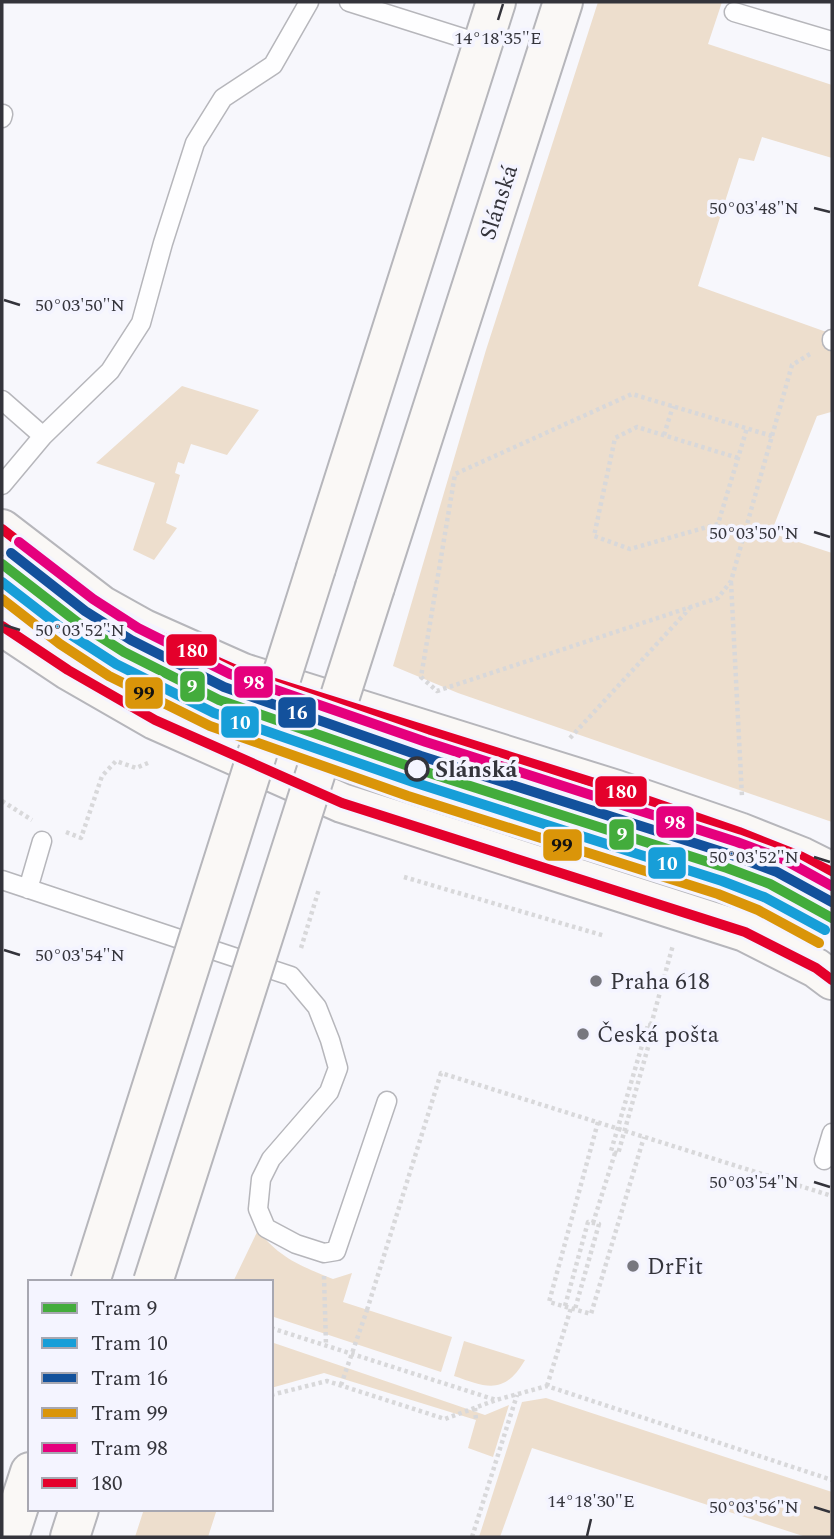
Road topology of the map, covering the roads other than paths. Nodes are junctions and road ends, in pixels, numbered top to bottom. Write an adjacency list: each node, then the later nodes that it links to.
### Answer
1 (309, 2): 9 (lane)
2 (349, 2): 7 (lane)
3 (496, 2): 7 (main road)
4 (563, 2): 22 (main road, Slánská, bridge)
5 (734, 12): 6 (lane)
6 (832, 41)
7 (482, 44): 21 (main road, bridge)
8 (2, 400): 9 (lane)
9 (43, 436): 10 (lane)
10 (2, 485)
11 (2, 528): 14 (main road)
12 (2, 626): 17 (main road)
13 (43, 841): 16 (lane)
14 (832, 872)
15 (2, 880): 16 (lane)
16 (28, 888): 18 (lane)
17 (832, 979)
18 (387, 1101)
19 (832, 1133): 20 (lane)
20 (824, 1160)
21 (91, 1280)
22 (154, 1280)
23 (28, 1478): 25 (main road)
24 (78, 1511): 26 (main road)
25 (9, 1537)
26 (70, 1537)

